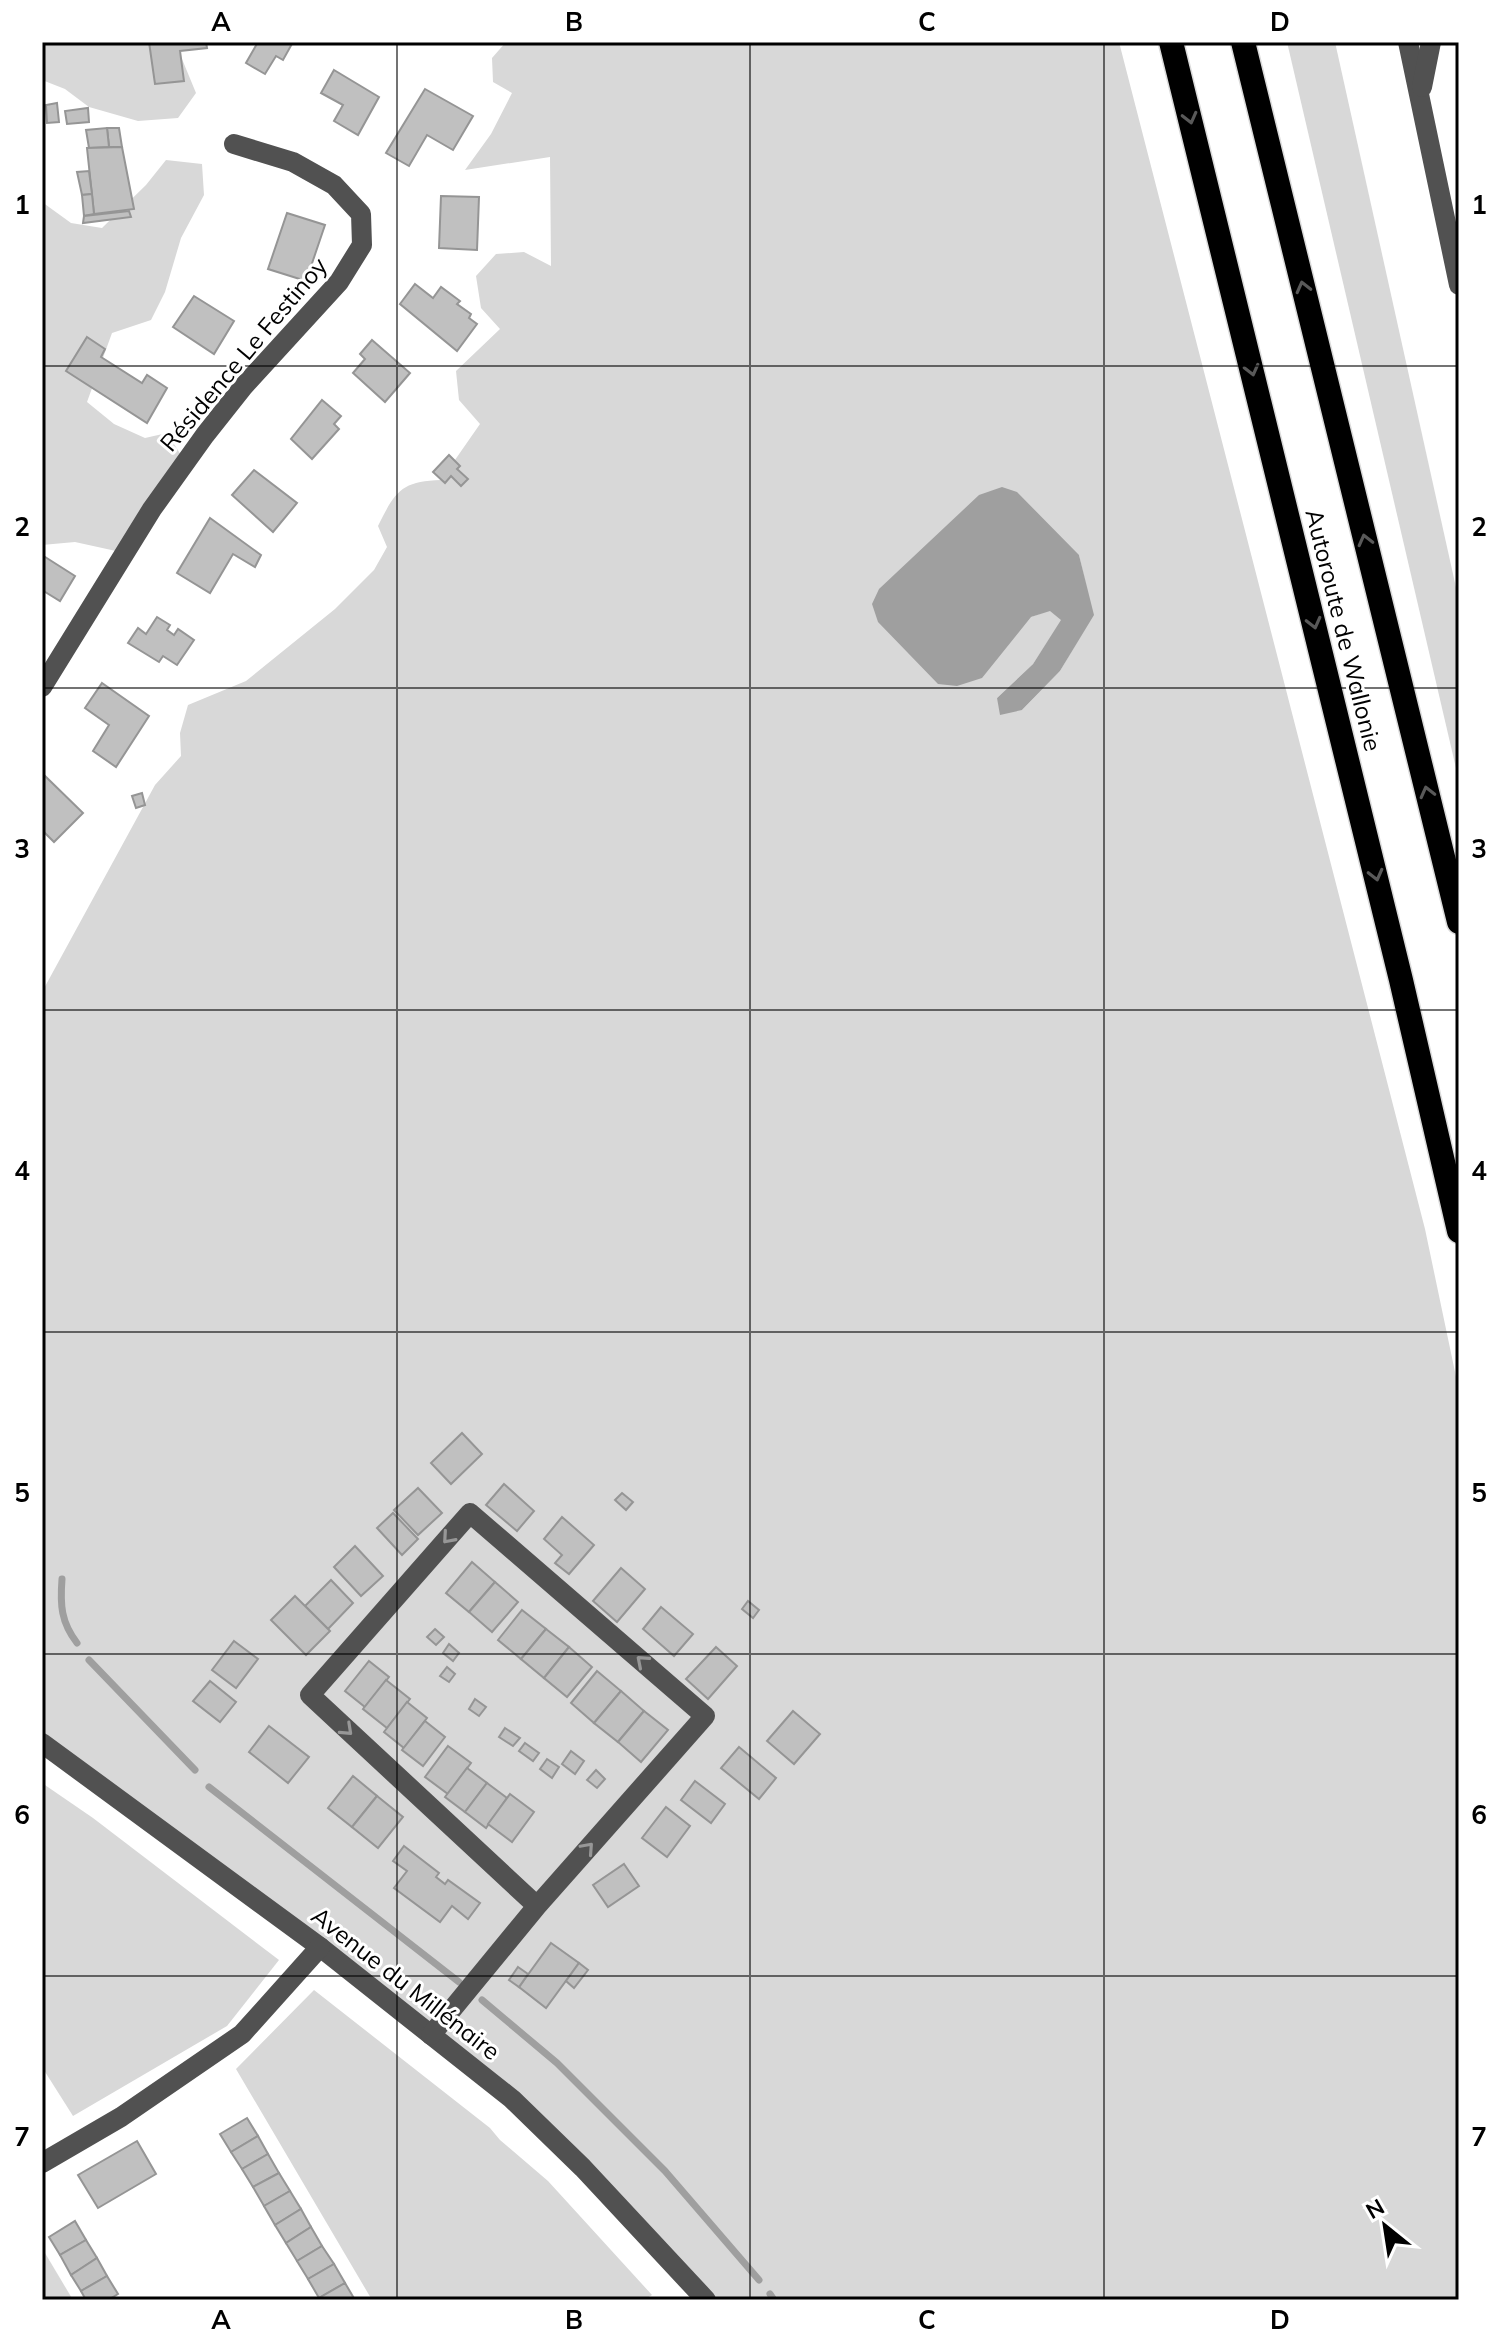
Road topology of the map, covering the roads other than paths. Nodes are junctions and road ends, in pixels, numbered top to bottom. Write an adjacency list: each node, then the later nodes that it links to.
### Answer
1 (1171, 42): 10 (highway, Autoroute de Wallonie, one-way to 10)
2 (1243, 42): 9 (highway, Autoroute de Wallonie, one-way to 2)
3 (1408, 42): 5 (street)
4 (1431, 42): 5 (street)
5 (1420, 95): 7 (street)
6 (234, 144): 8 (street, Résidence Le Festinoy)
7 (1459, 285)
8 (42, 687)
9 (1459, 922)
10 (1459, 1231)
11 (42, 1743): 13 (street, Avenue du Millénaire)
12 (537, 1906): 12 (street, one-way to 12); 14 (street)
13 (320, 1947): 14 (street, Avenue du Millénaire); 15 (street)
14 (431, 2035): 16 (street, Avenue du Millénaire)
15 (42, 2163)
16 (706, 2300)

